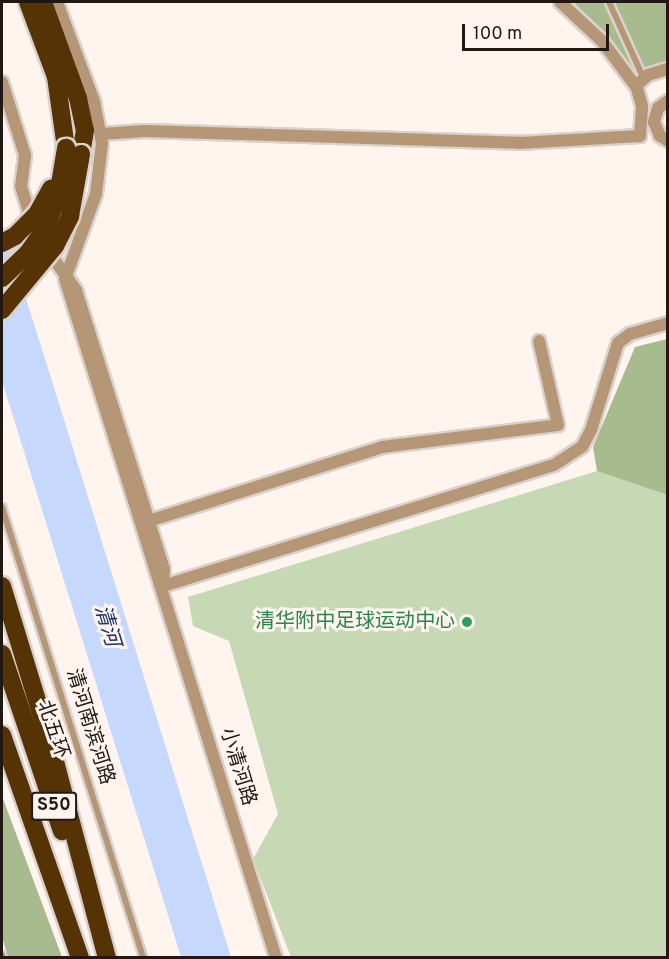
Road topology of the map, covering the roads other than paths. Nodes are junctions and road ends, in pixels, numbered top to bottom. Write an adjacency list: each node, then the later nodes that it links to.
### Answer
1 (28, 2): 14 (highway)
2 (43, 2): 18 (highway, bridge)
3 (57, 2): 11 (street)
4 (560, 2): 8 (street)
5 (609, 2): 8 (lane)
6 (668, 69): 8 (street)
7 (2, 82): 17 (street, 小清河路)
8 (640, 82): 12 (street)
9 (668, 101): 10 (street)
10 (656, 130): 12 (street); 13 (street)
11 (101, 134): 12 (street); 17 (street)
12 (640, 136)
13 (668, 141)
14 (66, 148): 15 (highway, bridge); 16 (highway, bridge)
15 (2, 243)
16 (2, 278)
17 (65, 279): 22 (street, 小清河路); 24 (street, 小清河路)
18 (2, 310)
19 (668, 323): 24 (street)
20 (539, 341): 22 (street)
21 (2, 507): 32 (lane, 清河南滨河路)
22 (148, 520): 24 (street, 小清河路)
23 (2, 586): 31 (highway)
24 (163, 586): 33 (street, 小清河路)
25 (2, 648): 27 (highway)
26 (2, 654): 27 (highway, 北五环 / S50)
27 (11, 682): 31 (highway, 北五环 / S50)
28 (2, 735): 30 (highway, S50)
29 (2, 768): 30 (highway)
30 (79, 957)
31 (106, 957)
32 (143, 957)
33 (276, 957)

